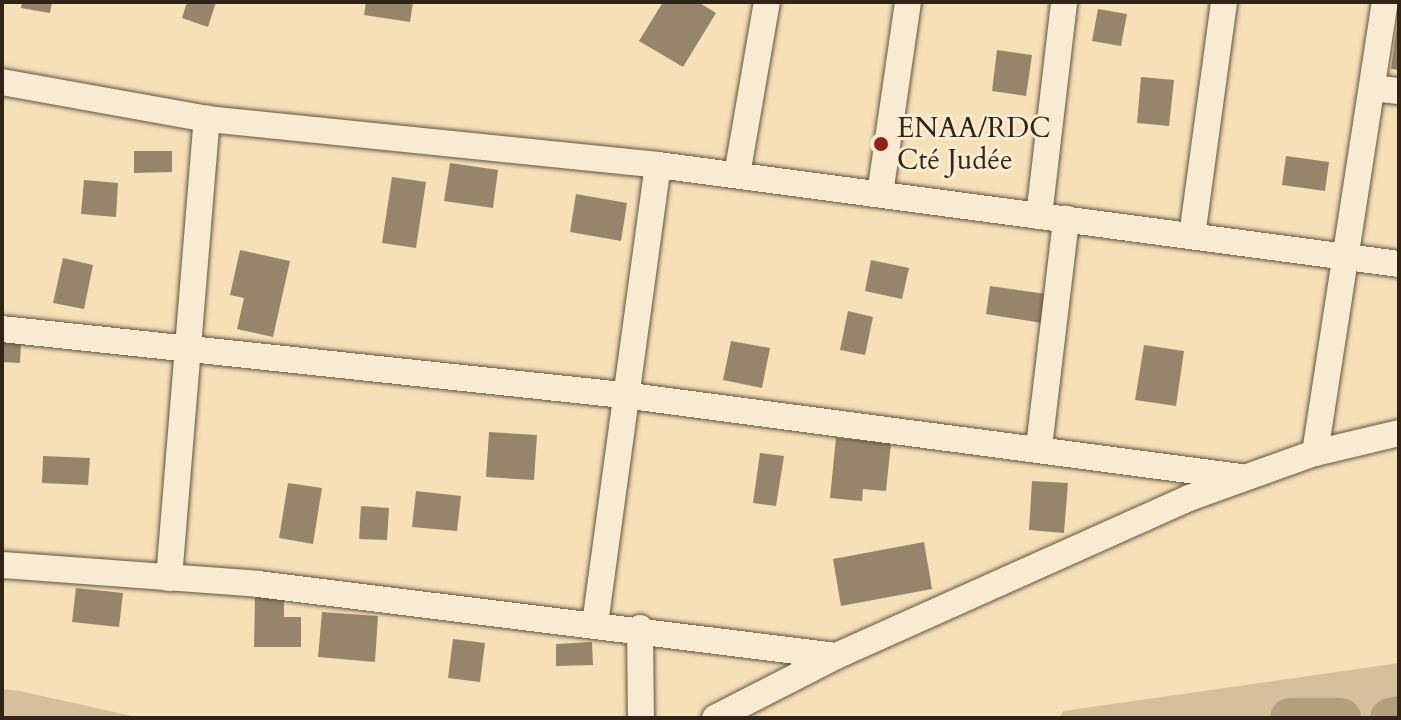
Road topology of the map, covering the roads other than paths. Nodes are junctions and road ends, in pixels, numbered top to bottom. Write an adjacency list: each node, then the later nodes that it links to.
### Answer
1 (767, 2): 11 (street)
2 (908, 2): 12 (street)
3 (1064, 2): 13 (street)
4 (1224, 2): 15 (street)
5 (1385, 2): 7 (street)
6 (2, 82): 9 (street)
7 (1373, 88): 8 (street); 16 (street)
8 (1399, 91)
9 (207, 119): 10 (street); 19 (street)
10 (658, 165): 11 (street); 20 (street)
11 (737, 175): 12 (street)
12 (880, 194): 13 (street)
13 (1039, 216): 14 (street)
14 (1066, 219): 15 (street); 22 (street)
15 (1192, 236): 16 (street)
16 (1345, 255): 17 (street); 23 (street)
17 (1399, 264)
18 (2, 329): 19 (street)
19 (186, 352): 20 (street); 26 (street)
20 (623, 395): 22 (street); 27 (street)
21 (1399, 433): 23 (street)
22 (1039, 447): 24 (street)
23 (1315, 453): 24 (street)
24 (1241, 477): 29 (street)
25 (2, 565): 26 (street)
26 (169, 578): 27 (street)
27 (595, 624): 28 (street)
28 (640, 628): 29 (street); 30 (street)
29 (836, 656): 31 (street)
30 (641, 718)
31 (715, 718)

